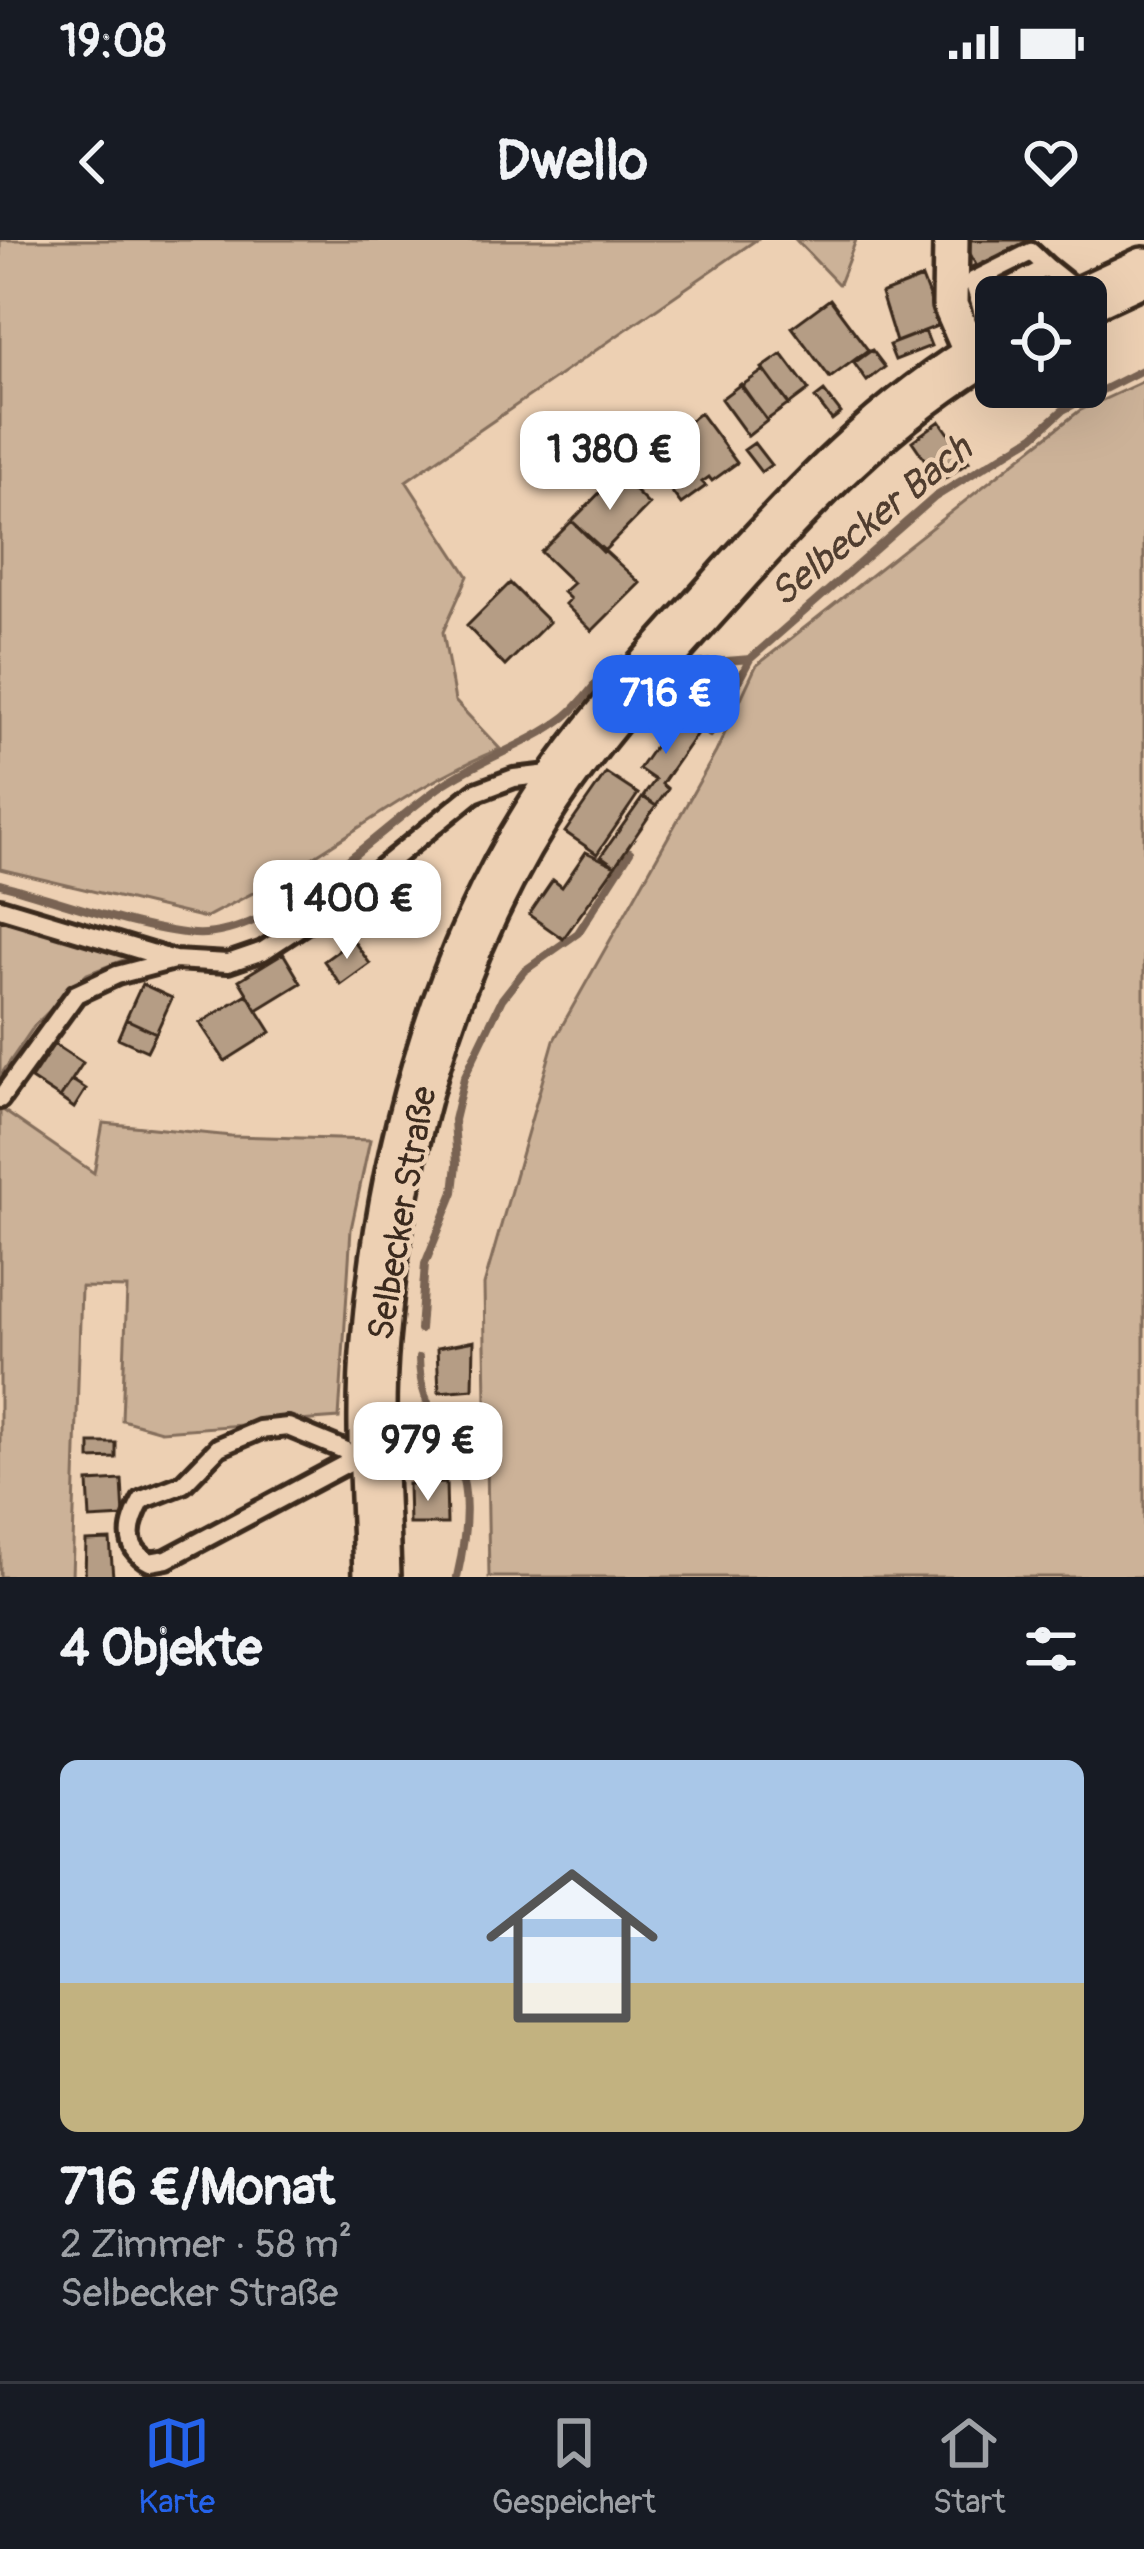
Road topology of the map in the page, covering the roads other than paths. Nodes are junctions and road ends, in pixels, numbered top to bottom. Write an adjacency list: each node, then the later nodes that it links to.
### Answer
1 (951, 240): 6 (street)
2 (1144, 272): 5 (main road)
3 (1031, 276): 4 (lane)
4 (1059, 276)
5 (1107, 288)
6 (975, 335)
7 (975, 358): 8 (main road, Selbecker Straße)
8 (567, 772): 10 (lane); 12 (main road, Selbecker Straße)
9 (0, 908): 10 (lane)
10 (174, 960): 11 (lane)
11 (0, 1099)
12 (363, 1454): 12 (lane); 13 (main road, Selbecker Straße)
13 (376, 1577)

